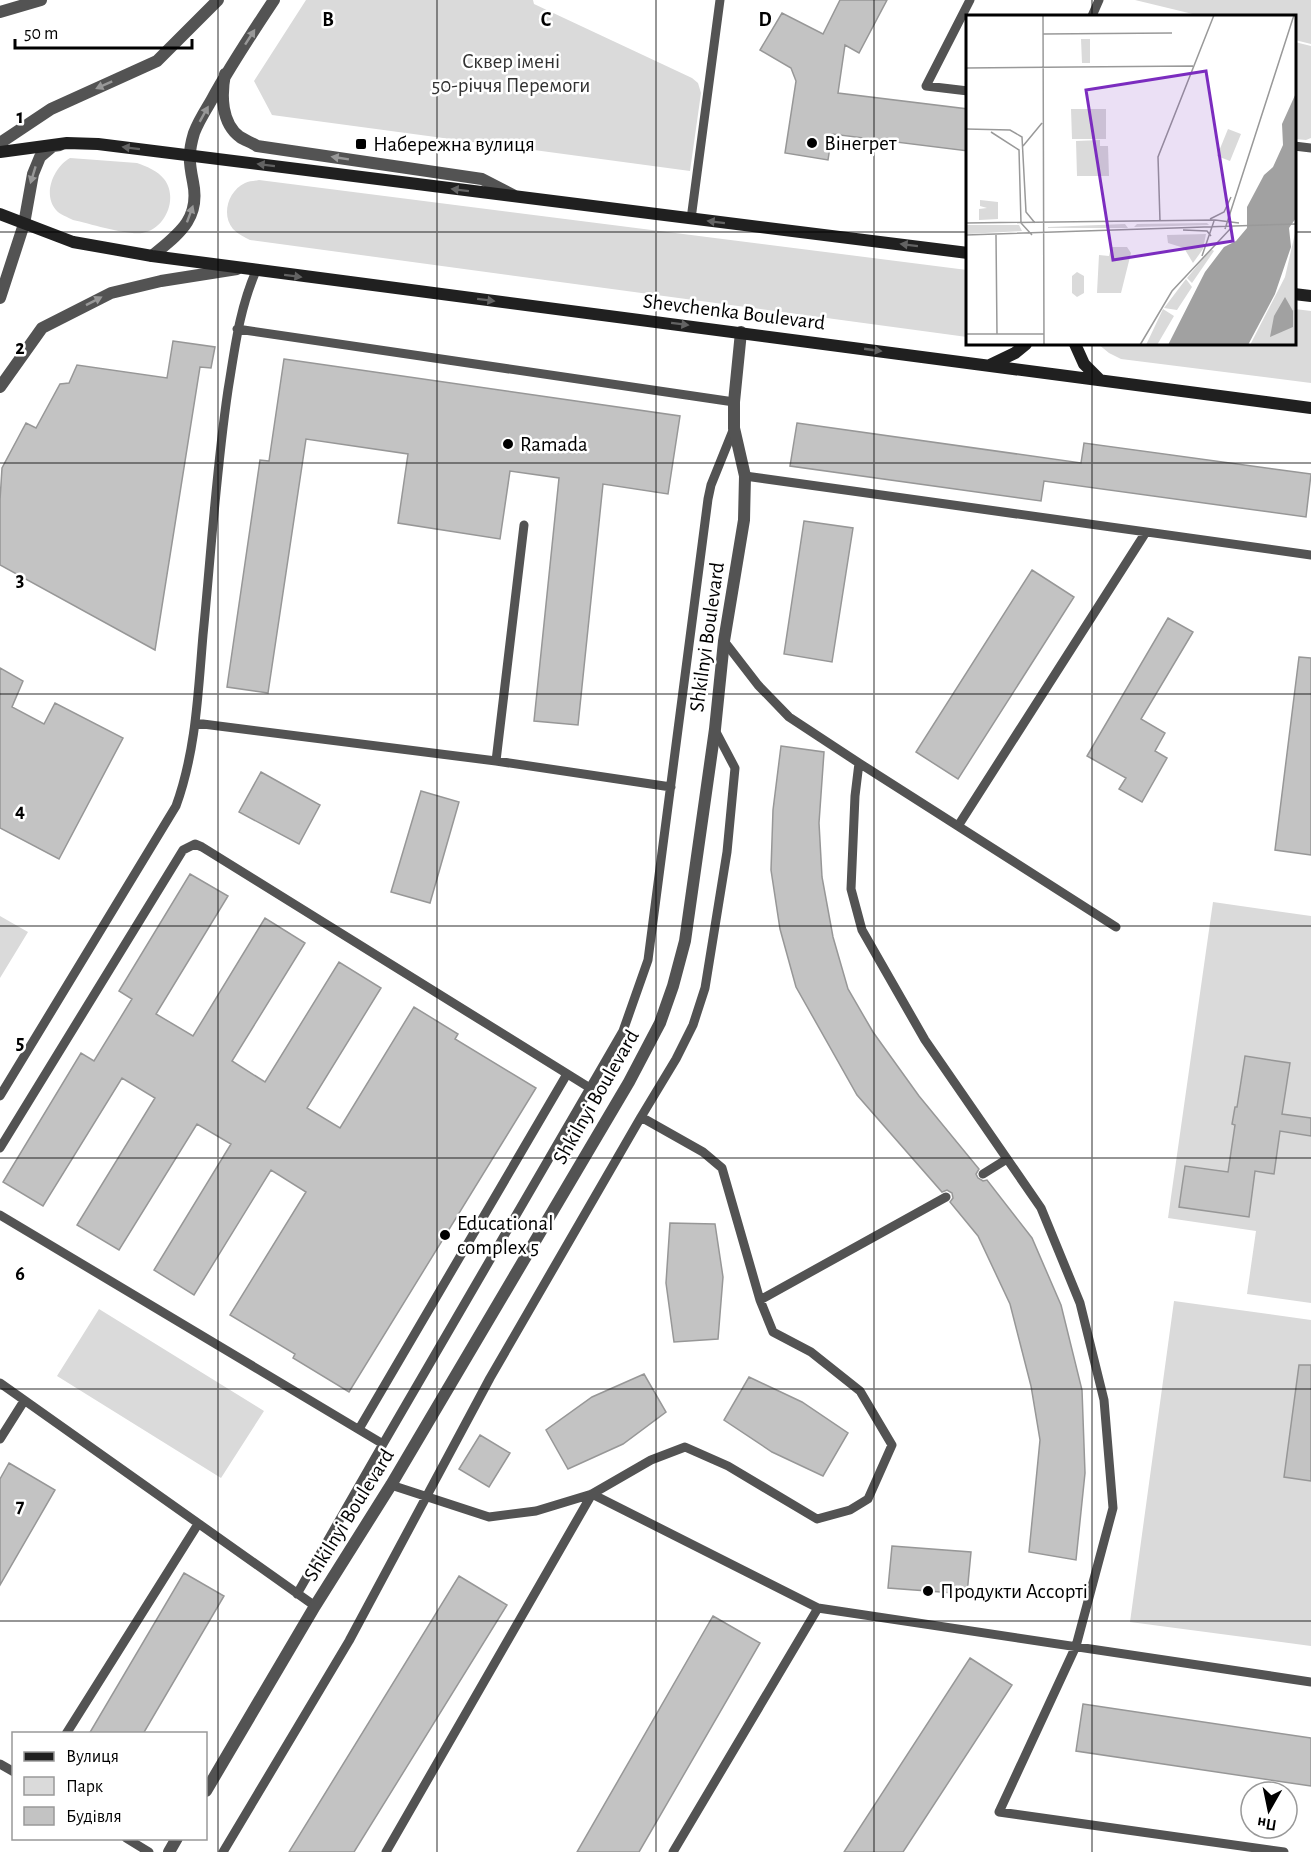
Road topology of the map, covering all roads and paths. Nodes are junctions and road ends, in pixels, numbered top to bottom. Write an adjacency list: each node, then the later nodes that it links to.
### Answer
1 (41, 0): 7 (street)
2 (218, 0): 11 (street, one-way to 11)
3 (274, 0): 9 (street, one-way to 3)
4 (720, 0): 19 (lane)
5 (970, 0): 10 (lane)
6 (1099, 0): 8 (lane)
7 (0, 12)
8 (1092, 15)
9 (225, 74): 16 (street, one-way to 9); 17 (street, one-way to 9)
10 (966, 91)
11 (0, 143)
12 (67, 143): 15 (main road); 16 (main road, one-way to 12); 20 (street, one-way to 20)
13 (1296, 146): 14 (lane)
14 (1311, 148)
15 (0, 152)
16 (189, 156): 17 (main road, one-way to 16); 22 (street, one-way to 16)
17 (518, 198): 19 (main road)
18 (0, 214): 20 (main road, Shevchenka Boulevard)
19 (692, 219): 21 (main road, one-way to 19)
20 (24, 224): 22 (main road, Shevchenka Boulevard); 27 (street)
21 (966, 253)
22 (152, 256): 23 (main road, Shevchenka Boulevard)
23 (240, 268): 24 (main road, Shevchenka Boulevard); 34 (street, one-way to 23)
24 (256, 271): 28 (lane); 29 (main road, Shevchenka Boulevard, one-way to 29)
25 (1296, 294): 26 (main road)
26 (1311, 296)
27 (0, 298)
28 (237, 329): 35 (lane); 43 (lane)
29 (741, 332): 32 (main road, Shevchenka Boulevard, one-way to 32); 35 (street, Shkilnyi Boulevard)
30 (1025, 345): 32 (main road)
31 (1076, 345): 33 (main road)
32 (989, 365): 33 (main road, Shevchenka Boulevard)
33 (1100, 380): 36 (main road, Shevchenka Boulevard)
34 (0, 387)
35 (734, 402): 37 (street, Shkilnyi Boulevard)
36 (1311, 408)
37 (734, 428): 38 (street, Shkilnyi Boulevard); 47 (lane)
38 (745, 476): 40 (lane); 42 (street, Shkilnyi Boulevard)
39 (524, 525): 45 (lane)
40 (1146, 532): 41 (lane); 48 (lane)
41 (1311, 555)
42 (724, 641): 44 (street, Shkilnyi Boulevard); 46 (lane)
43 (195, 723): 45 (lane); 52 (lane)
44 (715, 729): 53 (lane); 65 (street, Shkilnyi Boulevard)
45 (496, 761): 47 (lane)
46 (859, 763): 48 (lane); 55 (lane)
47 (671, 787): 51 (lane)
48 (958, 826): 49 (lane)
49 (1116, 927)
50 (567, 1074): 51 (lane); 54 (lane); 62 (lane)
51 (590, 1088): 64 (lane)
52 (0, 1096)
53 (641, 1118): 59 (lane); 67 (lane)
54 (0, 1148)
55 (1007, 1159): 56 (lane); 72 (lane)
56 (983, 1174)
57 (946, 1197): 59 (lane)
58 (0, 1215): 62 (lane)
59 (760, 1299): 66 (lane)
60 (0, 1383): 61 (lane)
61 (24, 1401): 63 (lane); 68 (lane)
62 (359, 1429): 64 (lane)
63 (0, 1439)
64 (383, 1444): 69 (lane)
65 (391, 1485): 67 (lane); 70 (street, Shkilnyi Boulevard)
66 (592, 1494): 67 (lane); 71 (lane); 79 (lane)
67 (424, 1497): 78 (lane)
68 (198, 1524): 69 (lane); 74 (lane)
69 (297, 1594): 70 (lane)
70 (315, 1606): 75 (street, Shkilnyi Boulevard)
71 (818, 1608): 72 (lane); 80 (lane)
72 (1076, 1647): 73 (lane); 81 (lane)
73 (1311, 1682)
74 (67, 1732)
75 (207, 1789)
76 (128, 1840): 77 (lane)
77 (149, 1852)
78 (223, 1852)
79 (386, 1852)
80 (673, 1852)
81 (1284, 1852)

